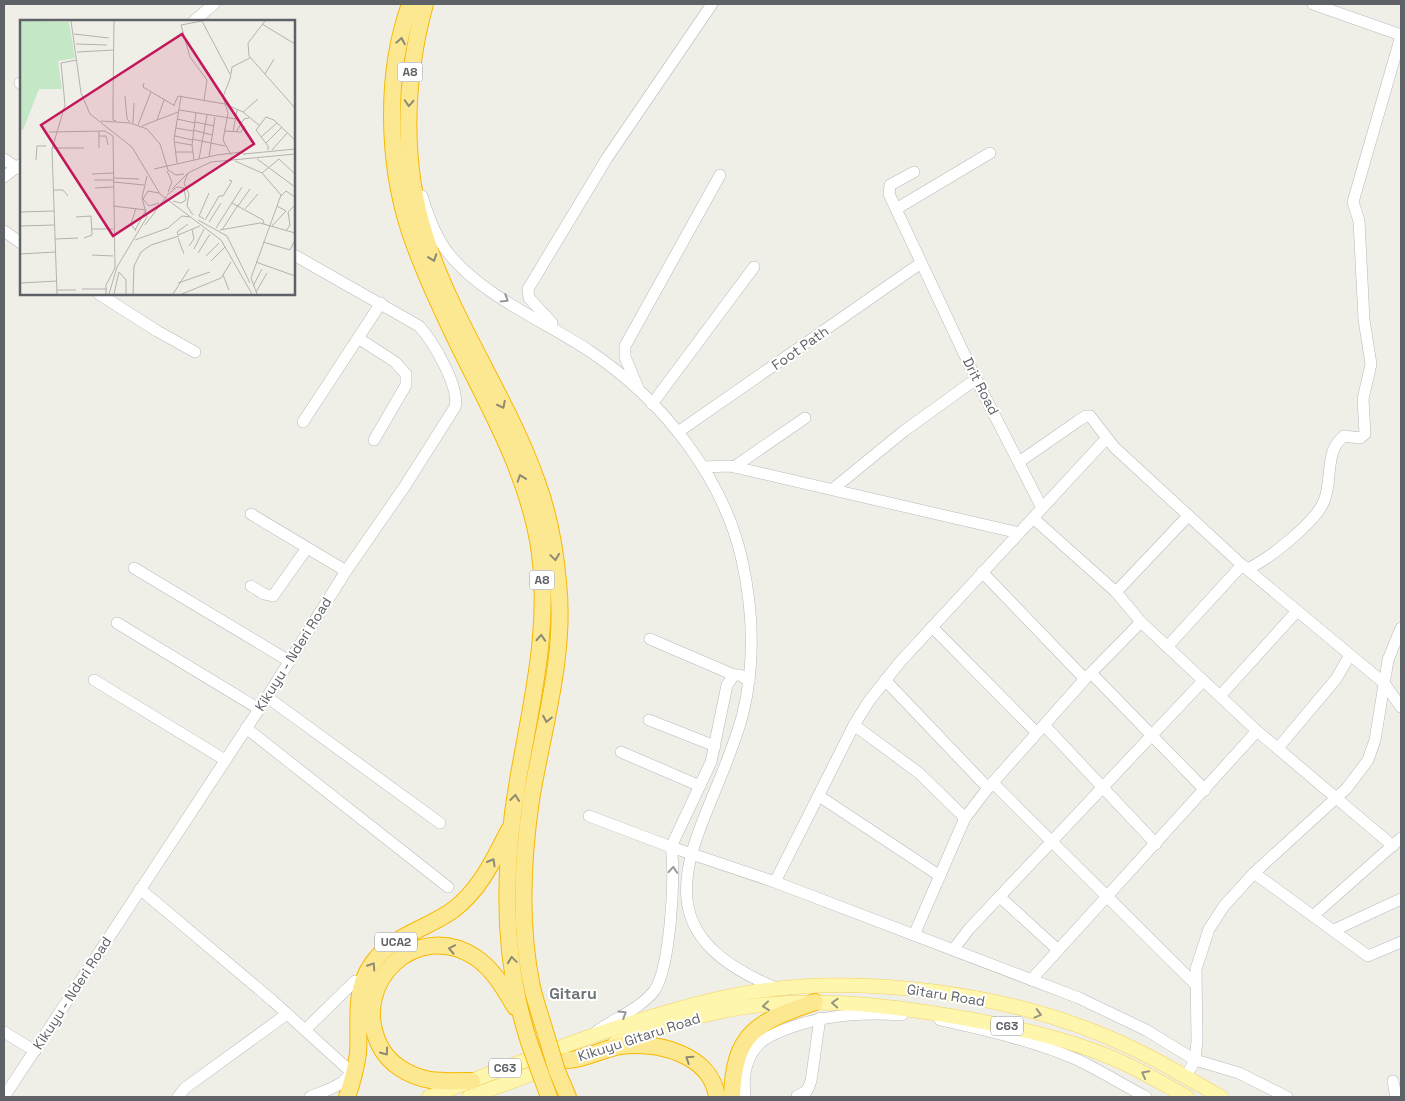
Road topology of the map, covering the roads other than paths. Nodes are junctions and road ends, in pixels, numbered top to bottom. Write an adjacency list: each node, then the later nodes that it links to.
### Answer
1 (214, 4): 6 (street)
2 (410, 4): 90 (highway, A8, one-way to 2)
3 (425, 4): 8 (highway, A8, one-way to 8)
4 (712, 4): 24 (street)
5 (1313, 4): 7 (street)
6 (195, 20)
7 (1401, 35): 45 (street)
8 (408, 142): 24 (street, one-way to 24); 123 (highway, A8, one-way to 123, bridge)
9 (990, 152): 15 (street)
10 (4, 159): 11 (street)
11 (19, 166): 14 (street)
12 (914, 172): 15 (street, Drit Road)
13 (720, 176): 28 (street)
14 (4, 177)
15 (896, 209): 20 (street, Drit Road)
16 (7, 233): 17 (street); 18 (street)
17 (20, 242)
18 (4, 246)
19 (295, 256): 23 (street, Kikuyu - Nderi Road)
20 (921, 264): 27 (street, Drit Road); 32 (street, Foot Path)
21 (754, 267): 29 (street)
22 (101, 295): 26 (street)
23 (380, 303): 25 (street); 47 (street, Kikuyu - Nderi Road)
24 (563, 334): 28 (street)
25 (358, 338): 31 (street); 34 (street)
26 (195, 352)
27 (976, 379): 35 (street, Drit Road); 38 (street)
28 (639, 390): 29 (street)
29 (652, 404): 32 (street)
30 (805, 418): 37 (street)
31 (302, 422)
32 (678, 432): 36 (street)
33 (1106, 439): 35 (street); 39 (street); 41 (street)
34 (374, 440)
35 (1020, 462): 39 (street, Drit Road)
36 (703, 467): 37 (street); 64 (street)
37 (734, 467): 38 (street)
38 (833, 489): 43 (street)
39 (1042, 508): 42 (street)
40 (250, 514): 44 (street)
41 (1188, 516): 45 (street); 50 (street)
42 (1033, 518): 43 (street); 50 (street)
43 (1019, 533): 48 (street)
44 (307, 548): 47 (street); 49 (street)
45 (1245, 567): 51 (street); 57 (street)
46 (134, 568): 59 (street)
47 (346, 571): 59 (street, Kikuyu - Nderi Road)
48 (982, 572): 54 (street); 61 (street)
49 (251, 586)
50 (1116, 592): 52 (street)
51 (1297, 611): 58 (street); 67 (street)
52 (1141, 622): 57 (street); 61 (street)
53 (117, 623): 70 (street)
54 (932, 626): 63 (street); 74 (street)
55 (1401, 628): 66 (street)
56 (650, 639): 60 (street)
57 (1167, 647): 65 (street)
58 (1350, 655): 66 (street); 78 (street)
59 (289, 662): 68 (street, Kikuyu - Nderi Road)
60 (734, 675): 64 (street); 77 (street)
61 (1088, 676): 74 (street); 76 (street)
62 (94, 680): 80 (street)
63 (885, 680): 72 (street); 82 (street)
64 (749, 681): 95 (street)
65 (1204, 682): 67 (street); 76 (street)
66 (1384, 684): 69 (street); 86 (street)
67 (1220, 696): 75 (street)
68 (266, 697): 70 (street, Kikuyu - Nderi Road); 89 (street)
69 (1401, 707)
70 (259, 708): 73 (street, Kikuyu - Nderi Road)
71 (649, 720): 77 (street)
72 (854, 725): 85 (street); 88 (street)
73 (246, 728): 80 (street, Kikuyu - Nderi Road); 99 (street)
74 (1041, 729): 82 (street); 83 (street)
75 (1257, 731): 78 (street); 84 (street)
76 (1152, 737): 83 (street); 84 (street)
77 (715, 746): 81 (street)
78 (1278, 748): 86 (street)
79 (621, 752): 81 (street)
80 (225, 760): 100 (street, Kikuyu - Nderi Road)
81 (700, 786): 94 (street)
82 (991, 786): 88 (street); 92 (street)
83 (1104, 788): 92 (street); 93 (street)
84 (1205, 790): 93 (street)
85 (819, 796): 97 (street); 98 (street)
86 (1336, 799): 91 (street); 96 (street)
87 (589, 816): 94 (street)
88 (965, 818): 97 (street)
89 (440, 823)
90 (513, 824): 116 (highway, A8, one-way to 90); 131 (highway, UCA2, one-way to 90)
91 (1397, 842): 104 (street)
92 (1053, 843): 101 (street); 102 (street)
93 (1156, 844): 101 (street)
94 (671, 847): 95 (street); 120 (street, one-way to 94)
95 (692, 853): 98 (street); 113 (street)
96 (1254, 873): 104 (street); 112 (street)
97 (940, 876): 106 (street)
98 (774, 882): 106 (street)
99 (448, 887)
100 (140, 889): 115 (street); 121 (street, Kikuyu - Nderi Road)
101 (1107, 896): 109 (street); 112 (street)
102 (1000, 897): 108 (street); 109 (street)
103 (1401, 899): 105 (street)
104 (1314, 916): 105 (street)
105 (1334, 930): 107 (street)
106 (914, 935): 108 (street)
107 (1401, 942)
108 (953, 950): 110 (street)
109 (1058, 950): 110 (street)
110 (1030, 980): 122 (street)
111 (355, 981): 118 (street)
112 (1195, 984): 122 (street)
113 (780, 989): 120 (main road, Gitaru Road / C63); 141 (main road, Gitaru Road / C63, one-way to 141)
114 (815, 1002): 123 (main road, Kikuyu Gitaru Road / C63, one-way to 123); 137 (highway, C63); 140 (main road, Gitaru Road / C63, one-way to 114)
115 (287, 1014): 118 (street); 129 (street)
116 (521, 1018): 125 (highway, one-way to 125); 134 (highway, A8, bridge)
117 (820, 1018): 127 (street); 138 (street); 139 (street)
118 (305, 1030): 130 (street)
119 (4, 1032): 121 (street)
120 (582, 1041): 125 (main road, C63)
121 (35, 1051): 128 (street, Kikuyu - Nderi Road)
122 (1195, 1060): 124 (street); 142 (street)
123 (563, 1065): 133 (main road, Kikuyu Gitaru Road / C63); 135 (highway, A8); 136 (highway, one-way to 123)
124 (1189, 1071)
125 (472, 1081): 132 (main road, C63)
126 (1393, 1081): 143 (street)
127 (797, 1096)
128 (4, 1097)
129 (178, 1097)
130 (310, 1097)
131 (347, 1097)
132 (429, 1097)
133 (469, 1097)
134 (549, 1097)
135 (568, 1097)
136 (717, 1097)
137 (732, 1097)
138 (745, 1097)
139 (1146, 1097)
140 (1187, 1097)
141 (1221, 1097)
142 (1287, 1097)
143 (1396, 1097)

